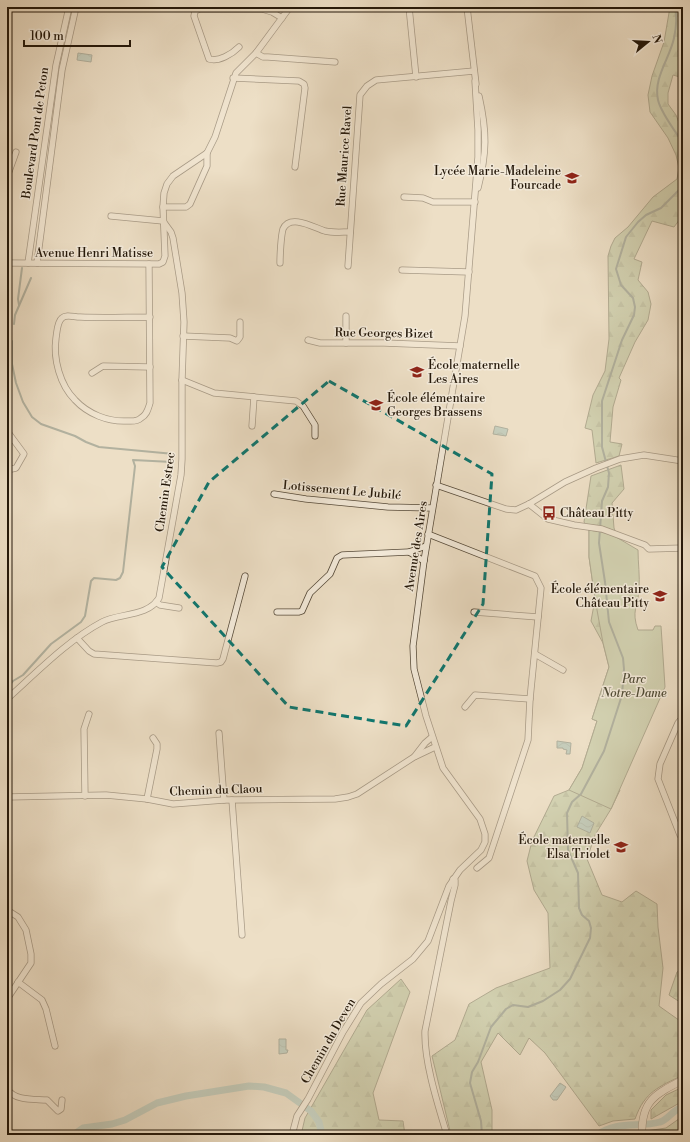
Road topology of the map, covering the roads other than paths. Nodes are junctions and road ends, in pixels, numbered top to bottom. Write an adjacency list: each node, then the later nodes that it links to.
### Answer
1 (69, 7): 25 (street, Boulevard Pont de Peton)
2 (76, 7): 26 (street, Boulevard Pont de Peton)
3 (290, 7): 6 (street)
4 (409, 7): 11 (street)
5 (467, 7): 10 (street, Avenue des Aires)
6 (282, 18): 7 (street); 8 (street)
7 (239, 47)
8 (256, 53): 9 (street); 12 (street)
9 (335, 62)
10 (474, 71): 11 (street, Rue Maurice Ravel); 18 (street, Avenue des Aires)
11 (416, 77): 22 (street, Rue Maurice Ravel)
12 (233, 78): 14 (street); 15 (street)
13 (16, 152): 16 (street)
14 (207, 153): 19 (street, Chemin Estrec); 19 (street)
15 (296, 167)
16 (7, 176)
17 (404, 197): 18 (street)
18 (475, 202): 30 (street, Avenue des Aires)
19 (163, 207): 21 (street, Chemin Estrec)
20 (111, 216): 21 (street)
21 (163, 220): 27 (street, Avenue Henri Matisse); 34 (street, Chemin Estrec)
22 (350, 232): 24 (street); 28 (street, Rue Maurice Ravel)
23 (7, 263): 25 (street, Avenue Henri Matisse)
24 (280, 263)
25 (28, 264): 26 (street, Avenue Henri Matisse)
26 (38, 264): 27 (street, Avenue Henri Matisse)
27 (149, 264): 32 (street)
28 (348, 266)
29 (402, 270): 30 (street)
30 (469, 272): 37 (street, Avenue des Aires)
31 (346, 316): 36 (street)
32 (150, 317): 38 (street); 38 (street)
33 (240, 322): 34 (street)
34 (183, 336): 40 (street, Chemin Estrec)
35 (308, 340): 36 (street, Rue Georges Bizet)
36 (346, 343): 37 (street, Rue Georges Bizet)
37 (460, 346): 47 (street, Avenue des Aires)
38 (150, 367): 39 (street)
39 (92, 373)
40 (182, 380): 41 (street); 57 (street, Chemin Estrec)
41 (254, 397): 42 (street); 44 (street)
42 (252, 426)
43 (7, 431): 46 (street)
44 (314, 436)
45 (683, 461): 49 (street)
46 (7, 470)
47 (436, 485): 49 (street); 50 (street, Avenue des Aires)
48 (274, 494): 50 (street, Lotissement Le Jubilé)
49 (529, 504): 53 (street)
50 (432, 508): 51 (street, Avenue des Aires)
51 (428, 534): 52 (street, Avenue des Aires); 61 (street)
52 (426, 546): 54 (street); 55 (street, Avenue des Aires)
53 (683, 548)
54 (409, 552): 55 (street); 59 (street)
55 (424, 561): 71 (street, Avenue des Aires)
56 (245, 576): 62 (street)
57 (156, 602): 58 (street); 62 (street)
58 (179, 608)
59 (277, 612)
60 (474, 612): 61 (street)
61 (538, 617): 63 (street)
62 (77, 638): 66 (street)
63 (535, 654): 64 (street); 65 (street)
64 (563, 670)
65 (530, 698): 67 (street); 81 (street)
66 (7, 699)
67 (465, 707)
68 (89, 714): 75 (street)
69 (683, 717): 80 (street)
70 (219, 733): 78 (street)
71 (432, 737): 73 (street, Avenue des Aires); 74 (street, Chemin du Claou)
72 (153, 738): 77 (street)
73 (436, 747): 74 (street, Chemin du Claou); 82 (street, Avenue des Aires)
74 (414, 757): 79 (street, Chemin du Claou)
75 (85, 796): 76 (street, Chemin du Claou); 77 (street, Chemin du Claou)
76 (7, 797)
77 (146, 799): 78 (street, Chemin du Claou)
78 (224, 800): 79 (street, Chemin du Claou)
79 (232, 800): 85 (street)
80 (683, 838)
81 (477, 868)
82 (460, 870): 83 (street, Chemin du Deven)
83 (453, 879): 93 (street, Chemin du Deven); 94 (street)
84 (7, 910): 86 (street)
85 (242, 935)
86 (18, 982): 87 (street); 88 (street)
87 (7, 999)
88 (54, 1046)
89 (683, 1080): 92 (street)
90 (7, 1089): 91 (street)
91 (62, 1100)
92 (642, 1132)
93 (292, 1135)
94 (447, 1135)

